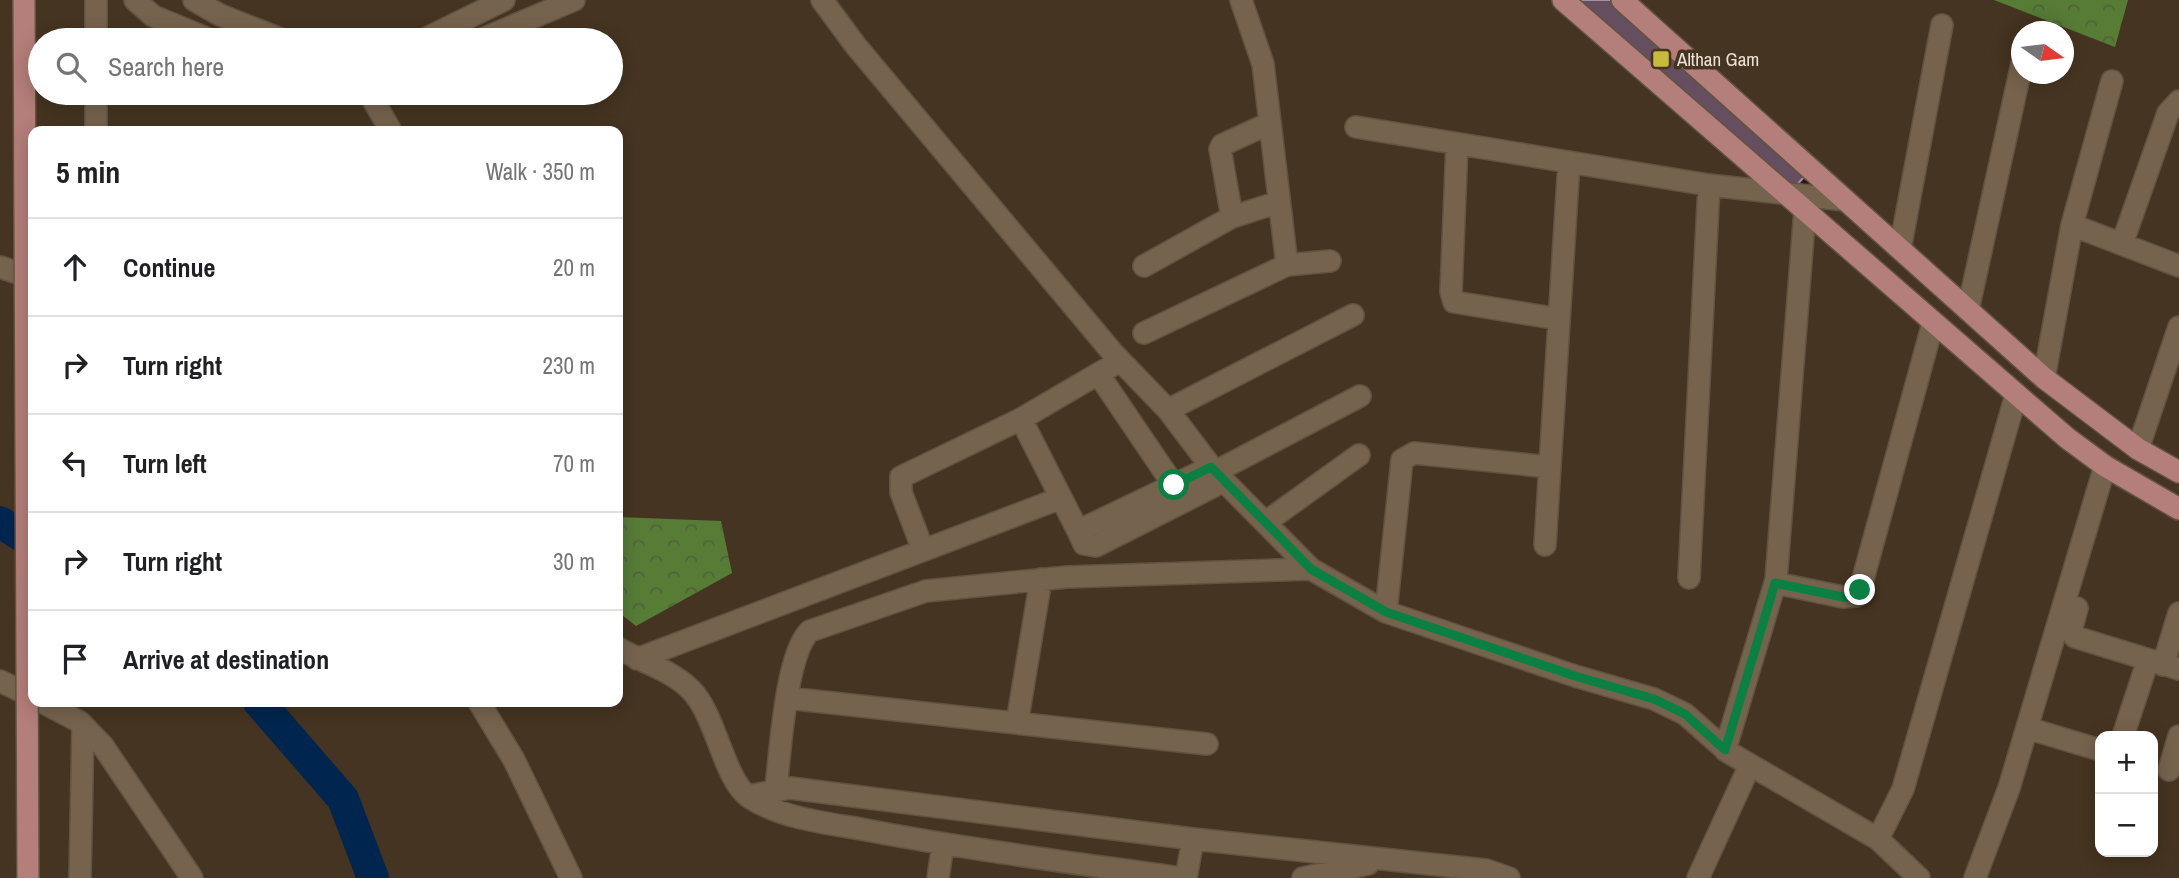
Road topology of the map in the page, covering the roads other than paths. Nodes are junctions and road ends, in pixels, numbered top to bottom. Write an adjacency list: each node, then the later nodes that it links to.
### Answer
1 (24, 0): 99 (main road, bridge)
2 (96, 0): 12 (street)
3 (135, 0): 13 (street)
4 (194, 0): 14 (street)
5 (504, 0): 15 (street)
6 (574, 0): 16 (street)
7 (822, 0): 49 (street)
8 (1241, 0): 22 (street)
9 (1563, 0): 29 (main road)
10 (1632, 4): 30 (main road)
11 (1942, 25): 36 (street)
12 (96, 28)
13 (182, 28)
14 (253, 28)
15 (447, 28)
16 (508, 28)
17 (2112, 81): 34 (street)
18 (2016, 84): 43 (street)
19 (2179, 101): 35 (street)
20 (96, 105): 23 (street)
21 (376, 105): 24 (street)
22 (1270, 123): 31 (street); 33 (street)
23 (96, 126)
24 (388, 126)
25 (1356, 127): 26 (street)
26 (1457, 144): 27 (street); 45 (street)
27 (1569, 162): 28 (street); 45 (street)
28 (1709, 185): 29 (street); 70 (street)
29 (1786, 194): 30 (street); 32 (main road)
30 (1845, 200): 36 (main road)
31 (1279, 202): 33 (street); 38 (street)
32 (1805, 210): 46 (main road); 72 (street)
33 (1232, 217): 39 (street)
34 (2072, 225): 35 (street); 51 (street)
35 (2122, 244): 40 (street)
36 (1900, 249): 43 (main road)
37 (1330, 261): 38 (street)
38 (1287, 265): 48 (street)
39 (1144, 266)
40 (2179, 266)
41 (0, 267): 42 (street)
42 (28, 276)
43 (1968, 310): 51 (main road)
44 (1353, 315): 54 (street)
45 (1559, 318): 59 (street)
46 (1933, 323): 52 (main road); 72 (street)
47 (2179, 327): 56 (street)
48 (1144, 333)
49 (1120, 361): 50 (street); 54 (street)
50 (1100, 375): 55 (street); 62 (street)
51 (2044, 378): 56 (main road)
52 (2017, 395): 58 (main road); 96 (street)
53 (1360, 396): 61 (street)
54 (1168, 410): 61 (street)
55 (1021, 419): 63 (street); 67 (street)
56 (2138, 449): 60 (main road)
57 (1359, 455): 65 (street)
58 (2105, 466): 64 (main road); 85 (street)
59 (1550, 467): 66 (street); 73 (street)
60 (2179, 472)
61 (1217, 473): 62 (street); 65 (street)
62 (1179, 493): 63 (street)
63 (1061, 498): 67 (street)
64 (2179, 509)
65 (1266, 522): 69 (street)
66 (1545, 545)
67 (923, 550): 76 (street)
68 (2092, 558): 77 (street)
69 (1311, 569): 71 (street); 73 (street)
70 (1689, 578)
71 (1041, 579): 80 (street); 83 (street)
72 (1775, 583): 90 (street)
73 (1386, 612): 90 (street)
74 (2179, 613): 77 (street)
75 (623, 651): 76 (street)
76 (637, 659): 94 (street)
77 (2163, 665): 86 (street)
78 (0, 681): 79 (street)
79 (28, 695)
80 (787, 698): 83 (street); 93 (street)
81 (52, 707): 84 (street)
82 (483, 708): 102 (street)
83 (1017, 723): 88 (street)
84 (83, 725): 100 (street); 101 (street)
85 (2027, 728): 89 (street); 109 (street)
86 (2126, 731)
87 (2179, 736): 92 (street)
88 (1207, 744)
89 (2095, 748)
90 (1725, 750): 91 (street)
91 (1750, 765): 96 (street); 107 (street)
92 (2167, 769)
93 (776, 788): 94 (street); 95 (street)
94 (748, 796): 97 (street)
95 (1193, 839): 98 (street); 104 (street)
96 (1878, 839): 108 (street)
97 (943, 845): 103 (street); 104 (street)
98 (1387, 860): 105 (street); 106 (street)
99 (27, 878)
100 (80, 878)
101 (192, 878)
102 (571, 878)
103 (938, 878)
104 (1183, 878)
105 (1303, 878)
106 (1509, 878)
107 (1698, 878)
108 (1919, 878)
109 (1975, 878)

